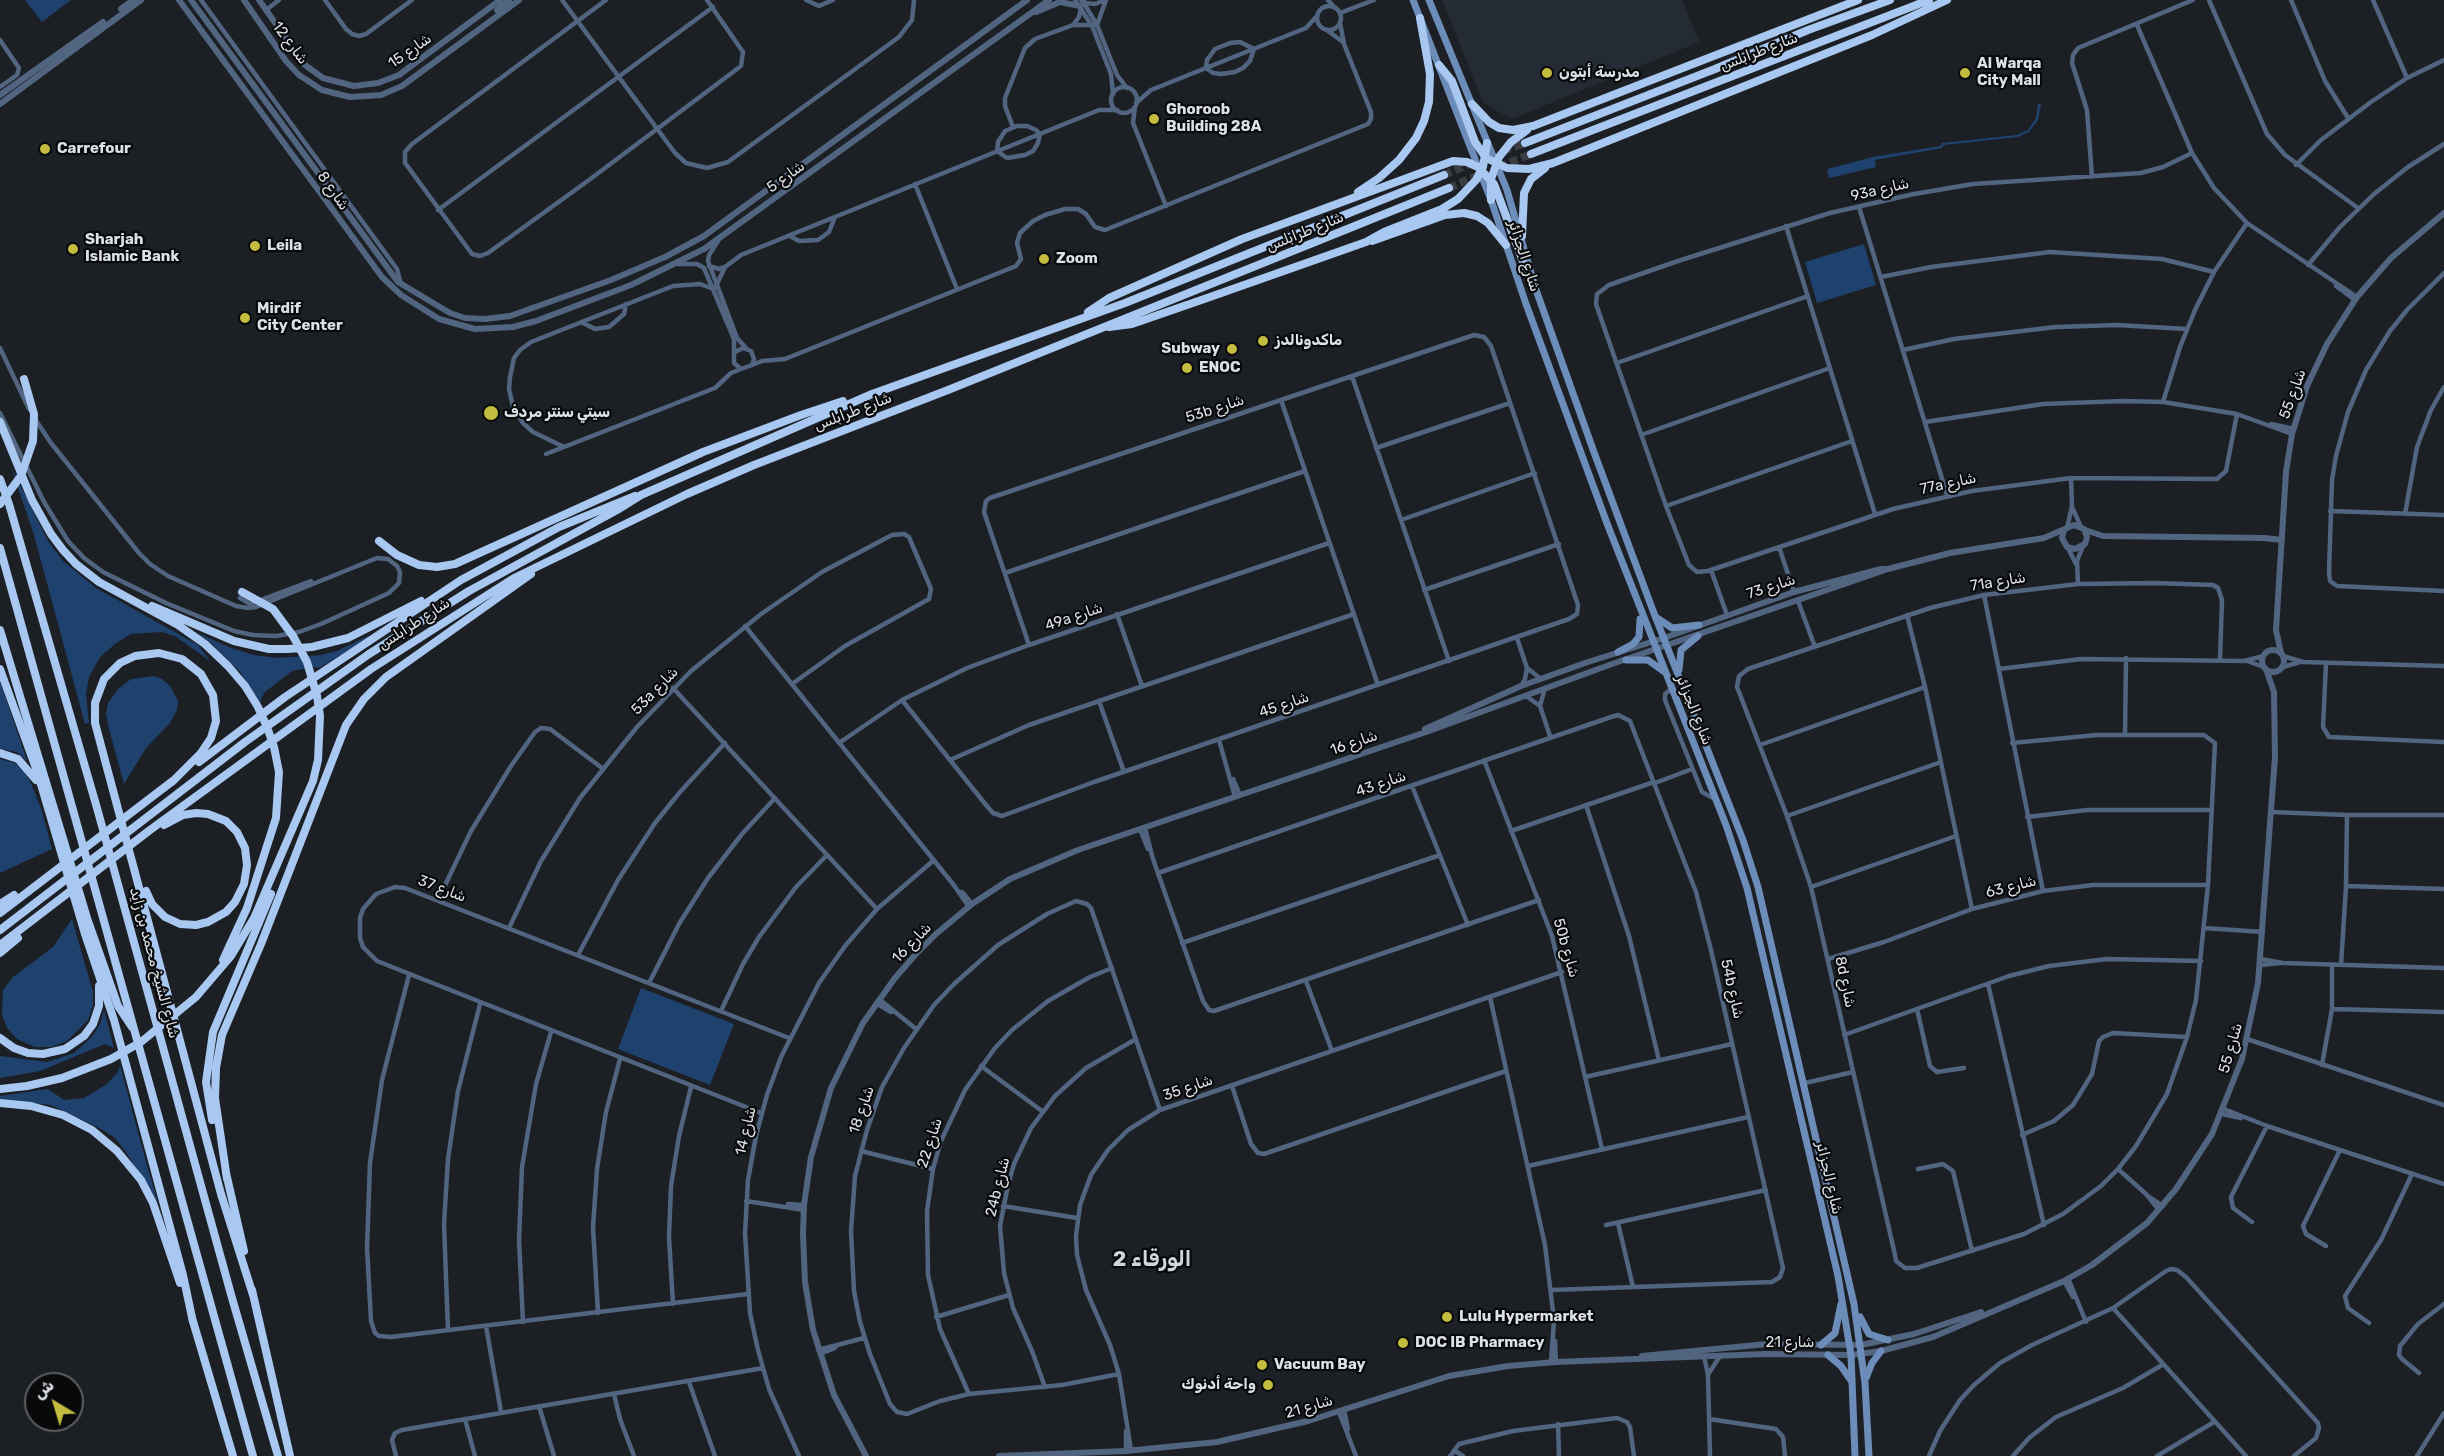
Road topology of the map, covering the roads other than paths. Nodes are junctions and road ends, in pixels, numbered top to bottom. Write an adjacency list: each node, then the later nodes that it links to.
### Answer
1 (133, 0): 58 (street)
2 (141, 0): 65 (street)
3 (179, 0): 63 (street, شارع 8)
4 (186, 0): 43 (street)
5 (191, 0): 43 (street, شارع 8)
6 (201, 0): 124 (street)
7 (244, 0): 69 (street, شارع 12)
8 (258, 0): 41 (street, شارع 12)
9 (279, 0): 41 (street)
10 (325, 0): 11 (street)
11 (412, 0)
12 (500, 0): 59 (street, شارع 15)
13 (508, 0): 45 (street)
14 (519, 0): 45 (street, شارع 15)
15 (562, 0): 48 (street)
16 (606, 0): 48 (street)
17 (707, 0): 38 (street)
18 (806, 0): 19 (street)
19 (833, 0)
20 (914, 0): 82 (street)
21 (1027, 0): 116 (street, شارع 5)
22 (1048, 0): 42 (street, شارع 5)
23 (1105, 0): 37 (street); 51 (street)
24 (1322, 0): 39 (street)
25 (1328, 0): 40 (street)
26 (1374, 0): 44 (street)
27 (1413, 0): 47 (main road, شارع الجزائر)
28 (1429, 0): 74 (main road, شارع الجزائر)
29 (1858, 0): 80 (highway)
30 (1890, 0): 85 (highway, شارع طرابلس)
31 (1929, 0): 89 (highway, شارع طرابلس)
32 (1947, 0): 92 (highway)
33 (2193, 0): 52 (street)
34 (2209, 0): 93 (street)
35 (2291, 0): 78 (street)
36 (2373, 0): 66 (street)
37 (1081, 3): 42 (street); 50 (street); 51 (street)
38 (713, 7): 64 (street); 82 (street)
39 (1322, 8): 40 (street); 46 (street)
40 (1334, 8): 44 (street)
41 (266, 10): 59 (street, شارع 12)
42 (1032, 12): 112 (street, شارع 5)
43 (201, 13): 67 (street, شارع 8)
44 (1340, 13): 49 (street)
45 (500, 14): 69 (street, شارع 15)
46 (1317, 16): 53 (street); 54 (street)
47 (1420, 18): 61 (main road, شارع الجزائر); 101 (highway)
48 (578, 21): 64 (street); 105 (street)
49 (1340, 23): 54 (street); 56 (street)
50 (1073, 25): 51 (street); 81 (street)
51 (1094, 25): 68 (street); 72 (street)
52 (2137, 25): 88 (street); 96 (street)
53 (1305, 28): 54 (street); 57 (street)
54 (1325, 29): 56 (street)
55 (0, 40): 71 (street)
56 (1344, 44): 102 (street)
57 (1254, 49): 62 (street); 62 (street); 62 (street)
58 (61, 51): 65 (street); 71 (street)
59 (295, 54)
60 (2444, 60): 66 (street)
61 (1439, 65): 90 (highway); 94 (main road, شارع الجزائر)
62 (1206, 68): 70 (street)
63 (230, 69): 67 (street); 136 (street, شارع 8)
64 (619, 77): 82 (street); 105 (street)
65 (35, 78): 73 (street)
66 (2407, 78): 78 (street)
67 (253, 84): 124 (street, شارع 8)
68 (1129, 88): 70 (street); 72 (street); 75 (street)
69 (395, 90)
70 (1151, 90): 75 (street)
71 (1, 94)
72 (1112, 96): 76 (street); 77 (street)
73 (0, 104)
74 (1472, 104): 80 (highway); 84 (main road, شارع الجزائر)
75 (1135, 105): 77 (street); 79 (street)
76 (1099, 110): 77 (street); 83 (street)
77 (1119, 111): 79 (street)
78 (2348, 118): 93 (street)
79 (1133, 123): 102 (street)
80 (1533, 126): 91 (highway)
81 (1013, 127): 83 (street); 87 (street)
82 (657, 129): 105 (street)
83 (1040, 134): 87 (street); 87 (street)
84 (1487, 143): 90 (highway); 91 (main road, شارع الجزائر)
85 (1525, 143)
86 (2444, 144): 104 (street)
87 (997, 151): 98 (street)
88 (2192, 153): 96 (street, 93a شارع); 108 (street)
89 (1531, 154)
90 (1486, 158): 91 (highway); 94 (highway)
91 (1496, 163): 92 (highway); 97 (highway); 111 (main road, شارع الجزائر)
92 (1552, 163): 111 (highway)
93 (2296, 165): 104 (street)
94 (1480, 170): 97 (highway); 100 (main road, شارع الجزائر); 101 (highway); 113 (highway)
95 (1443, 175): 134 (highway, شارع طرابلس)
96 (2092, 177): 103 (street, 93a شارع)
97 (1491, 179): 100 (highway); 128 (highway)
98 (915, 184): 107 (street); 129 (street)
99 (1449, 188): 137 (highway, شارع طرابلس)
100 (1491, 200): 114 (main road, شارع الجزائر)
101 (1342, 201): 134 (highway)
102 (1166, 206): 129 (street)
103 (1859, 207): 109 (street, 93a شارع); 123 (street)
104 (2358, 208): 117 (street)
105 (438, 210)
106 (2444, 213): 131 (street, شارع 55)
107 (835, 217): 110 (street); 110 (street)
108 (2247, 223): 117 (street); 120 (street)
109 (1786, 226): 130 (street); 146 (street, 93a شارع)
110 (790, 236): 119 (street)
111 (1522, 236): 128 (main road, شارع الجزائر)
112 (718, 241): 115 (street, شارع 5); 118 (street)
113 (1366, 242): 114 (highway); 137 (highway)
114 (1506, 245): 209 (main road, شارع الجزائر)
115 (675, 264): 121 (street); 126 (street, شارع 5)
116 (648, 265): 126 (street); 133 (street, شارع 5)
117 (2308, 265): 131 (street)
118 (709, 266): 119 (street); 127 (street)
119 (725, 267): 127 (street)
120 (2214, 272): 123 (street); 138 (street)
121 (707, 273): 125 (street); 127 (street)
122 (2444, 273): 177 (street)
123 (1881, 277): 141 (street)
124 (401, 284): 133 (street, شارع 8)
125 (697, 284): 127 (street); 132 (street)
126 (624, 287): 136 (street, شارع 5)
127 (715, 287): 140 (street); 142 (street)
128 (1535, 287): 214 (main road, شارع الجزائر)
129 (957, 289): 145 (street)
130 (1808, 296): 146 (street); 148 (street)
131 (2356, 298): 162 (street, شارع 55)
132 (626, 304): 135 (street); 135 (street)
133 (510, 316)
134 (1080, 318): 154 (highway, شارع طرابلس)
135 (581, 322): 165 (street)
136 (513, 327)
137 (1102, 327): 195 (highway, شارع طرابلس)
138 (2187, 329): 141 (street); 156 (street)
139 (0, 348): 199 (street)
140 (746, 348): 142 (street); 143 (street)
141 (1903, 350): 161 (street)
142 (735, 352): 144 (street)
143 (753, 353): 145 (street); 147 (street)
144 (733, 360): 149 (street); 151 (street)
145 (765, 360): 147 (street)
146 (1617, 363): 163 (street)
147 (752, 365): 149 (street)
148 (1830, 368): 163 (street); 164 (street)
149 (741, 369): 151 (street)
150 (1352, 376): 155 (street, 53b شارع); 157 (street, 53b شارع); 166 (street)
151 (726, 378): 165 (street)
152 (24, 379): 174 (highway)
153 (2444, 387): 179 (street)
154 (872, 394): 172 (highway, شارع طرابلس); 187 (highway)
155 (1281, 400): 168 (street); 198 (street, 53b شارع)
156 (2163, 402): 159 (street); 161 (street)
157 (1510, 403): 166 (street); 169 (street)
158 (0, 413): 199 (street)
159 (2237, 414): 162 (street); 170 (street, 77a شارع)
160 (0, 422): 206 (highway)
161 (1925, 422): 173 (street)
162 (2293, 431): 186 (street, شارع 55)
163 (1641, 435): 175 (street)
164 (1852, 441): 175 (street); 178 (street)
165 (564, 447): 167 (street)
166 (1376, 448): 181 (street)
167 (546, 454)
168 (1305, 471): 188 (street); 198 (street)
169 (1535, 473): 181 (street); 189 (street)
170 (2071, 478): 173 (street, 77a شارع); 176 (street)
171 (0, 479): 457 (highway, شارع الشيخ محمد بن زايد)
172 (641, 495): 200 (highway); 317 (highway, شارع طرابلس)
173 (1947, 495): 178 (street, 77a شارع)
174 (0, 504)
175 (1666, 506): 197 (street)
176 (2072, 506): 182 (street); 183 (street)
177 (2330, 511): 179 (street); 203 (street)
178 (1875, 514): 192 (street, 77a شارع)
179 (2405, 514): 180 (street)
180 (2444, 515)
181 (1401, 520): 202 (street)
182 (2083, 528): 183 (street); 184 (street); 190 (street)
183 (2066, 529): 185 (street, شارع 73); 191 (street)
184 (2103, 536): 186 (street); 190 (street)
185 (2044, 538): 191 (street, شارع 73); 196 (street, شارع 73)
186 (2282, 538): 218 (street, شارع 55)
187 (379, 541)
188 (1329, 543): 210 (street, 49a شارع); 211 (street)
189 (1559, 544): 202 (street); 220 (street, شارع 45)
190 (2085, 544): 191 (street); 194 (street)
191 (2066, 546): 194 (street)
192 (1779, 547): 197 (street, 77a شارع); 204 (street)
193 (0, 549): 345 (highway)
194 (2076, 567): 201 (street)
195 (538, 568): 292 (highway, شارع طرابلس); 384 (highway)
196 (1888, 569): 204 (street, شارع 73); 208 (street, شارع 73)
197 (1712, 570): 212 (street)
198 (1005, 573): 222 (street)
199 (327, 577): 205 (street)
200 (461, 580): 206 (highway); 276 (highway)
201 (2078, 584): 207 (street, 71a شارع); 231 (street, 71a شارع)
202 (1424, 590): 232 (street)
203 (2444, 591)
204 (1794, 592): 212 (street, شارع 73)
205 (241, 593): 290 (highway)
206 (123, 595): 333 (highway)
207 (1984, 595): 213 (street, 71a شارع); 241 (street)
208 (1798, 601): 219 (street, شارع 73); 225 (street)
209 (1640, 610): 223 (main road, شارع الجزائر); 226 (main road)
210 (1117, 614): 222 (street, 49a شارع); 247 (street)
211 (1354, 614): 246 (street); 247 (street)
212 (1727, 615): 215 (street, شارع 73)
213 (1907, 615): 225 (street, 71a شارع); 249 (street)
214 (1655, 616): 215 (main road); 221 (main road, شارع الجزائر)
215 (1699, 625): 221 (street, شارع 73)
216 (745, 626): 245 (street); 245 (street, 53a شارع); 250 (street, 53a شارع)
217 (0, 630): 345 (highway)
218 (2277, 630): 227 (street, شارع 55); 228 (street, شارع 55)
219 (1698, 636): 224 (street, شارع 73); 243 (main road)
220 (1517, 638): 232 (street, شارع 45); 238 (street)
221 (1664, 638): 223 (street, شارع 16); 224 (main road, شارع الجزائر)
222 (1029, 645): 256 (street, 49a شارع)
223 (1653, 646): 224 (street, شارع 16); 226 (street, شارع 16); 230 (street, شارع 16); 242 (main road, شارع الجزائر)
224 (1668, 646): 243 (main road, شارع الجزائر)
225 (1815, 647): 254 (street, 71a شارع)
226 (1618, 652): 244 (street, شارع 16)
227 (2265, 654): 228 (street); 233 (street); 239 (street)
228 (2282, 654): 234 (street); 237 (street)
229 (2126, 658): 231 (street); 241 (street); 261 (street)
230 (1626, 660): 242 (main road); 251 (street, شارع 16)
231 (2220, 660): 233 (street)
232 (1449, 661): 246 (street, شارع 45)
233 (2244, 661): 239 (street)
234 (2303, 662): 235 (street); 237 (street)
235 (2326, 663): 236 (street); 264 (street)
236 (2444, 666)
237 (2282, 667): 239 (street); 253 (street, شارع 55)
238 (1527, 668): 244 (street); 248 (street)
239 (2265, 668): 253 (street, شارع 55)
240 (0, 669): 281 (highway)
241 (1999, 669): 267 (street)
242 (1665, 673): 252 (main road, شارع الجزائر)
243 (1679, 676): 363 (main road, شارع الجزائر)
244 (1541, 679): 248 (street, شارع 16)
245 (792, 684): 266 (street)
246 (1378, 685): 263 (street, شارع 45)
247 (1142, 686): 257 (street)
248 (1521, 686): 260 (street, شارع 16)
249 (1925, 687): 268 (street); 272 (street)
250 (673, 688): 265 (street); 273 (street, 53a شارع)
251 (1545, 688): 255 (street, شارع 16); 258 (street)
252 (1671, 689): 274 (street); 282 (main road, شارع الجزائر)
253 (2274, 692): 285 (street, شارع 55)
254 (1738, 693): 268 (street, 8d شارع)
255 (1525, 696): 258 (street); 260 (street, شارع 16)
256 (902, 700): 266 (street, 49a شارع); 270 (street)
257 (1099, 701): 270 (street); 275 (street)
258 (1540, 706): 262 (street)
259 (1611, 717): 262 (street, شارع 43); 277 (street, 54b شارع)
260 (1417, 734): 279 (street, شارع 16)
261 (2125, 735): 267 (street); 284 (street)
262 (1550, 736): 271 (street, شارع 43)
263 (1219, 740): 275 (street, شارع 45); 279 (street)
264 (2444, 742)
265 (725, 743): 280 (street); 323 (street)
266 (839, 743): 297 (street)
267 (2012, 743): 289 (street)
268 (1760, 745): 287 (street, 8d شارع)
269 (0, 753): 281 (highway)
270 (950, 760): 275 (street, شارع 45)
271 (1484, 760): 278 (street, شارع 43); 293 (street, 50b شارع)
272 (1941, 762): 287 (street); 294 (street)
273 (602, 768): 306 (street); 315 (street, 53a شارع)
274 (1692, 769): 277 (street); 282 (street)
275 (1124, 772)
276 (172, 782): 298 (highway); 300 (highway)
277 (1654, 783): 283 (street); 353 (street, 54b شارع)
278 (1412, 786): 296 (street); 299 (street, شارع 43)
279 (1238, 796): 291 (street, شارع 16)
280 (776, 798): 295 (street); 335 (street)
281 (45, 799): 319 (highway)
282 (1715, 799): 404 (main road, شارع الجزائر)
283 (1586, 805): 293 (street); 356 (street)
284 (2212, 810): 289 (street); 301 (street)
285 (2271, 812): 288 (street); 318 (street, شارع 55)
286 (2444, 815): 288 (street)
287 (1787, 816): 302 (street, 8d شارع)
288 (2347, 816): 303 (street)
289 (2027, 817): 305 (street)
290 (295, 826): 333 (highway); 384 (highway)
291 (1143, 829): 299 (street); 309 (street, شارع 16)
292 (150, 830): 300 (highway); 313 (highway)
293 (1511, 831): 307 (street, 50b شارع)
294 (1956, 836): 302 (street); 311 (street)
295 (827, 855): 310 (street); 342 (street)
296 (1440, 855): 314 (street); 320 (street)
297 (934, 860): 309 (street); 310 (street, شارع 14)
298 (55, 869): 308 (highway); 312 (highway)
299 (1158, 873): 320 (street)
300 (137, 874): 402 (highway)
301 (2208, 885): 305 (street, شارع 63); 316 (street)
302 (1811, 886): 324 (street, 8d شارع)
303 (2346, 886): 304 (street); 328 (street)
304 (2444, 889)
305 (2043, 891): 311 (street, شارع 63)
306 (438, 900): 315 (street, شارع 37); 332 (street, شارع 37)
307 (1539, 900): 314 (street); 331 (street, 50b شارع)
308 (0, 904)
309 (971, 906): 338 (street, شارع 16)
310 (877, 909): 350 (street, شارع 14)
311 (1972, 909): 324 (street, شارع 63)
312 (0, 913)
313 (26, 924): 321 (highway); 322 (highway)
314 (1468, 925): 334 (street)
315 (509, 928): 323 (street, شارع 37)
316 (2204, 928): 318 (street); 325 (street)
317 (0, 930)
318 (2263, 932): 326 (street, شارع 55)
319 (86, 934): 349 (highway); 412 (highway)
320 (1182, 943): 334 (street)
321 (0, 945)
322 (0, 953)
323 (578, 955): 335 (street, شارع 37)
324 (1828, 958): 347 (street, 8d شارع)
325 (2201, 961): 336 (street); 348 (street)
326 (2260, 962): 327 (street); 352 (street, شارع 55)
327 (2332, 965): 328 (street); 340 (street)
328 (2341, 965): 330 (street)
329 (1112, 968): 344 (street, شارع 18); 351 (street); 358 (street, شارع 22)
330 (2444, 968)
331 (1562, 972): 337 (street, شارع 35); 362 (street, 50b شارع)
332 (409, 975): 339 (street, شارع 37); 417 (street)
333 (212, 979): 366 (highway)
334 (1306, 981): 354 (street)
335 (649, 983): 342 (street, شارع 37)
336 (1988, 984): 341 (street); 375 (street)
337 (1490, 997): 354 (street, شارع 35); 360 (street)
338 (877, 1001): 344 (street); 389 (street, شارع 16)
339 (480, 1004): 346 (street, شارع 37); 417 (street)
340 (2332, 1008): 343 (street); 357 (street)
341 (1917, 1009): 347 (street); 359 (street)
342 (721, 1011): 350 (street, شارع 37)
343 (2444, 1012)
344 (916, 1029): 378 (street, شارع 18)
345 (134, 1030): 456 (highway)
346 (551, 1032): 355 (street, شارع 37); 413 (street)
347 (1844, 1035): 361 (street, 8d شارع)
348 (2187, 1037): 375 (street); 382 (street)
349 (0, 1038)
350 (789, 1038): 372 (street, شارع 14)
351 (1136, 1039): 369 (street); 370 (street, 24b شارع)
352 (2247, 1039): 357 (street); 371 (street, شارع 55)
353 (1732, 1044): 356 (street); 373 (street, 54b شارع)
354 (1332, 1051): 364 (street, شارع 35)
355 (620, 1059): 365 (street, شارع 37); 410 (street)
356 (1659, 1060): 362 (street)
357 (2322, 1065): 368 (street)
358 (981, 1066): 370 (street); 381 (street, شارع 22)
359 (1964, 1068)
360 (1506, 1071): 364 (street); 379 (street)
361 (1853, 1072): 363 (street); 397 (street, 8d شارع)
362 (1585, 1077): 376 (street, 50b شارع)
363 (1805, 1083): 406 (main road, شارع الجزائر)
364 (1232, 1086): 369 (street, شارع 35)
365 (691, 1087): 372 (street, شارع 37); 405 (street)
366 (0, 1089)
367 (0, 1103): 412 (highway)
368 (2444, 1105)
369 (1160, 1110): 391 (street, شارع 35)
370 (1042, 1111): 388 (street, 24b شارع)
371 (2223, 1111): 374 (street); 390 (street, شارع 55)
372 (761, 1113): 387 (street, شارع 14)
373 (1748, 1117): 376 (street); 386 (street, 54b شارع)
374 (2267, 1126): 377 (street); 392 (street)
375 (2022, 1135): 395 (street)
376 (1602, 1149): 379 (street)
377 (2340, 1150): 383 (street); 396 (street)
378 (861, 1151): 381 (street); 418 (street, شارع 18)
379 (1528, 1166): 400 (street)
380 (1918, 1168): 397 (street)
381 (933, 1169): 411 (street, شارع 22)
382 (2118, 1169): 390 (street); 395 (street)
383 (2412, 1174): 385 (street); 415 (street)
384 (227, 1179): 402 (highway)
385 (2444, 1184)
386 (1766, 1190): 393 (street); 399 (street, 54b شارع)
387 (746, 1203): 389 (street); 401 (street, شارع 14)
388 (1003, 1206): 391 (street); 403 (street, 24b شارع)
389 (804, 1207): 425 (street, شارع 16)
390 (2161, 1208): 398 (street, شارع 55)
391 (1077, 1218): 436 (street, شارع 35)
392 (2252, 1222)
393 (1618, 1223): 394 (street); 399 (street)
394 (1606, 1225)
395 (2044, 1225): 397 (street)
396 (2326, 1246)
397 (1972, 1251)
398 (2066, 1280): 407 (street, شارع 55); 414 (street)
399 (1633, 1287): 400 (street)
400 (1552, 1290): 432 (street)
401 (748, 1294): 405 (street); 434 (street, شارع 14)
402 (253, 1295): 458 (highway)
403 (1009, 1295): 411 (street); 441 (street, 24b شارع)
404 (1842, 1302): 420 (main road); 421 (main road, شارع الجزائر)
405 (673, 1304): 410 (street)
406 (1854, 1304): 419 (main road); 422 (main road, شارع الجزائر)
407 (2007, 1304): 419 (street, شارع 55); 424 (street, شارع 55)
408 (2444, 1304): 435 (street)
409 (2112, 1308): 414 (street); 433 (street); 479 (street)
410 (598, 1313): 413 (street)
411 (936, 1317): 443 (street, شارع 22)
412 (193, 1322): 455 (highway)
413 (523, 1322): 416 (street)
414 (2086, 1322): 475 (street)
415 (2369, 1323)
416 (486, 1326): 417 (street); 446 (street)
417 (448, 1330)
418 (864, 1338): 425 (street); 443 (street, شارع 18)
419 (1888, 1340): 422 (street, شارع 55)
420 (1821, 1345): 421 (street, شارع 21); 423 (street, شارع 21)
421 (1850, 1345): 422 (street, شارع 55); 428 (main road, شارع الجزائر)
422 (1861, 1345): 426 (main road, شارع الجزائر)
423 (1727, 1347): 429 (street); 431 (street, شارع 21)
424 (1881, 1351): 426 (street, شارع 55); 440 (main road)
425 (819, 1352): 465 (street, شارع 16)
426 (1862, 1354): 428 (street, شارع 55); 440 (main road, شارع الجزائر)
427 (1828, 1355): 428 (street, شارع 21); 430 (street, شارع 21); 439 (main road)
428 (1851, 1355): 439 (main road, شارع الجزائر)
429 (1704, 1356): 430 (street, شارع 21); 431 (street, شارع 21); 437 (street)
430 (1720, 1356): 437 (street)
431 (1621, 1360): 432 (street, شارع 21)
432 (1554, 1362): 445 (street, شارع 21)
433 (2162, 1365): 450 (street); 476 (street)
434 (763, 1368): 438 (street); 464 (street, شارع 14)
435 (2418, 1373)
436 (1119, 1374): 441 (street); 453 (street, شارع 35)
437 (1708, 1375): 449 (street)
438 (689, 1382): 442 (street); 463 (street)
439 (1852, 1382): 473 (main road, شارع الجزائر)
440 (1865, 1383): 474 (main road, شارع الجزائر)
441 (1045, 1387): 443 (street)
442 (614, 1394): 444 (street); 462 (street)
443 (969, 1394)
444 (539, 1406): 446 (street); 461 (street)
445 (1341, 1411): 453 (street, شارع 21); 467 (street)
446 (501, 1412): 448 (street)
447 (2444, 1413): 480 (street)
448 (465, 1419): 459 (street); 460 (street)
449 (1708, 1419): 471 (street); 472 (street)
450 (2214, 1422): 477 (street); 478 (street)
451 (1558, 1424): 452 (street); 469 (street); 470 (street)
452 (1469, 1442): 454 (street); 468 (street)
453 (1128, 1450): 466 (street, شارع 21)
454 (1451, 1454): 468 (street)
455 (233, 1456)
456 (253, 1456)
457 (278, 1456)
458 (290, 1456)
459 (396, 1456)
460 (475, 1456)
461 (554, 1456)
462 (634, 1456)
463 (715, 1456)
464 (799, 1456)
465 (866, 1456)
466 (999, 1456)
467 (1356, 1456)
468 (1463, 1456)
469 (1559, 1456)
470 (1634, 1456)
471 (1710, 1456)
472 (1785, 1456)
473 (1855, 1456)
474 (1869, 1456)
475 (1929, 1456)
476 (2013, 1456)
477 (2157, 1456)
478 (2246, 1456)
479 (2294, 1456)
480 (2417, 1456)

